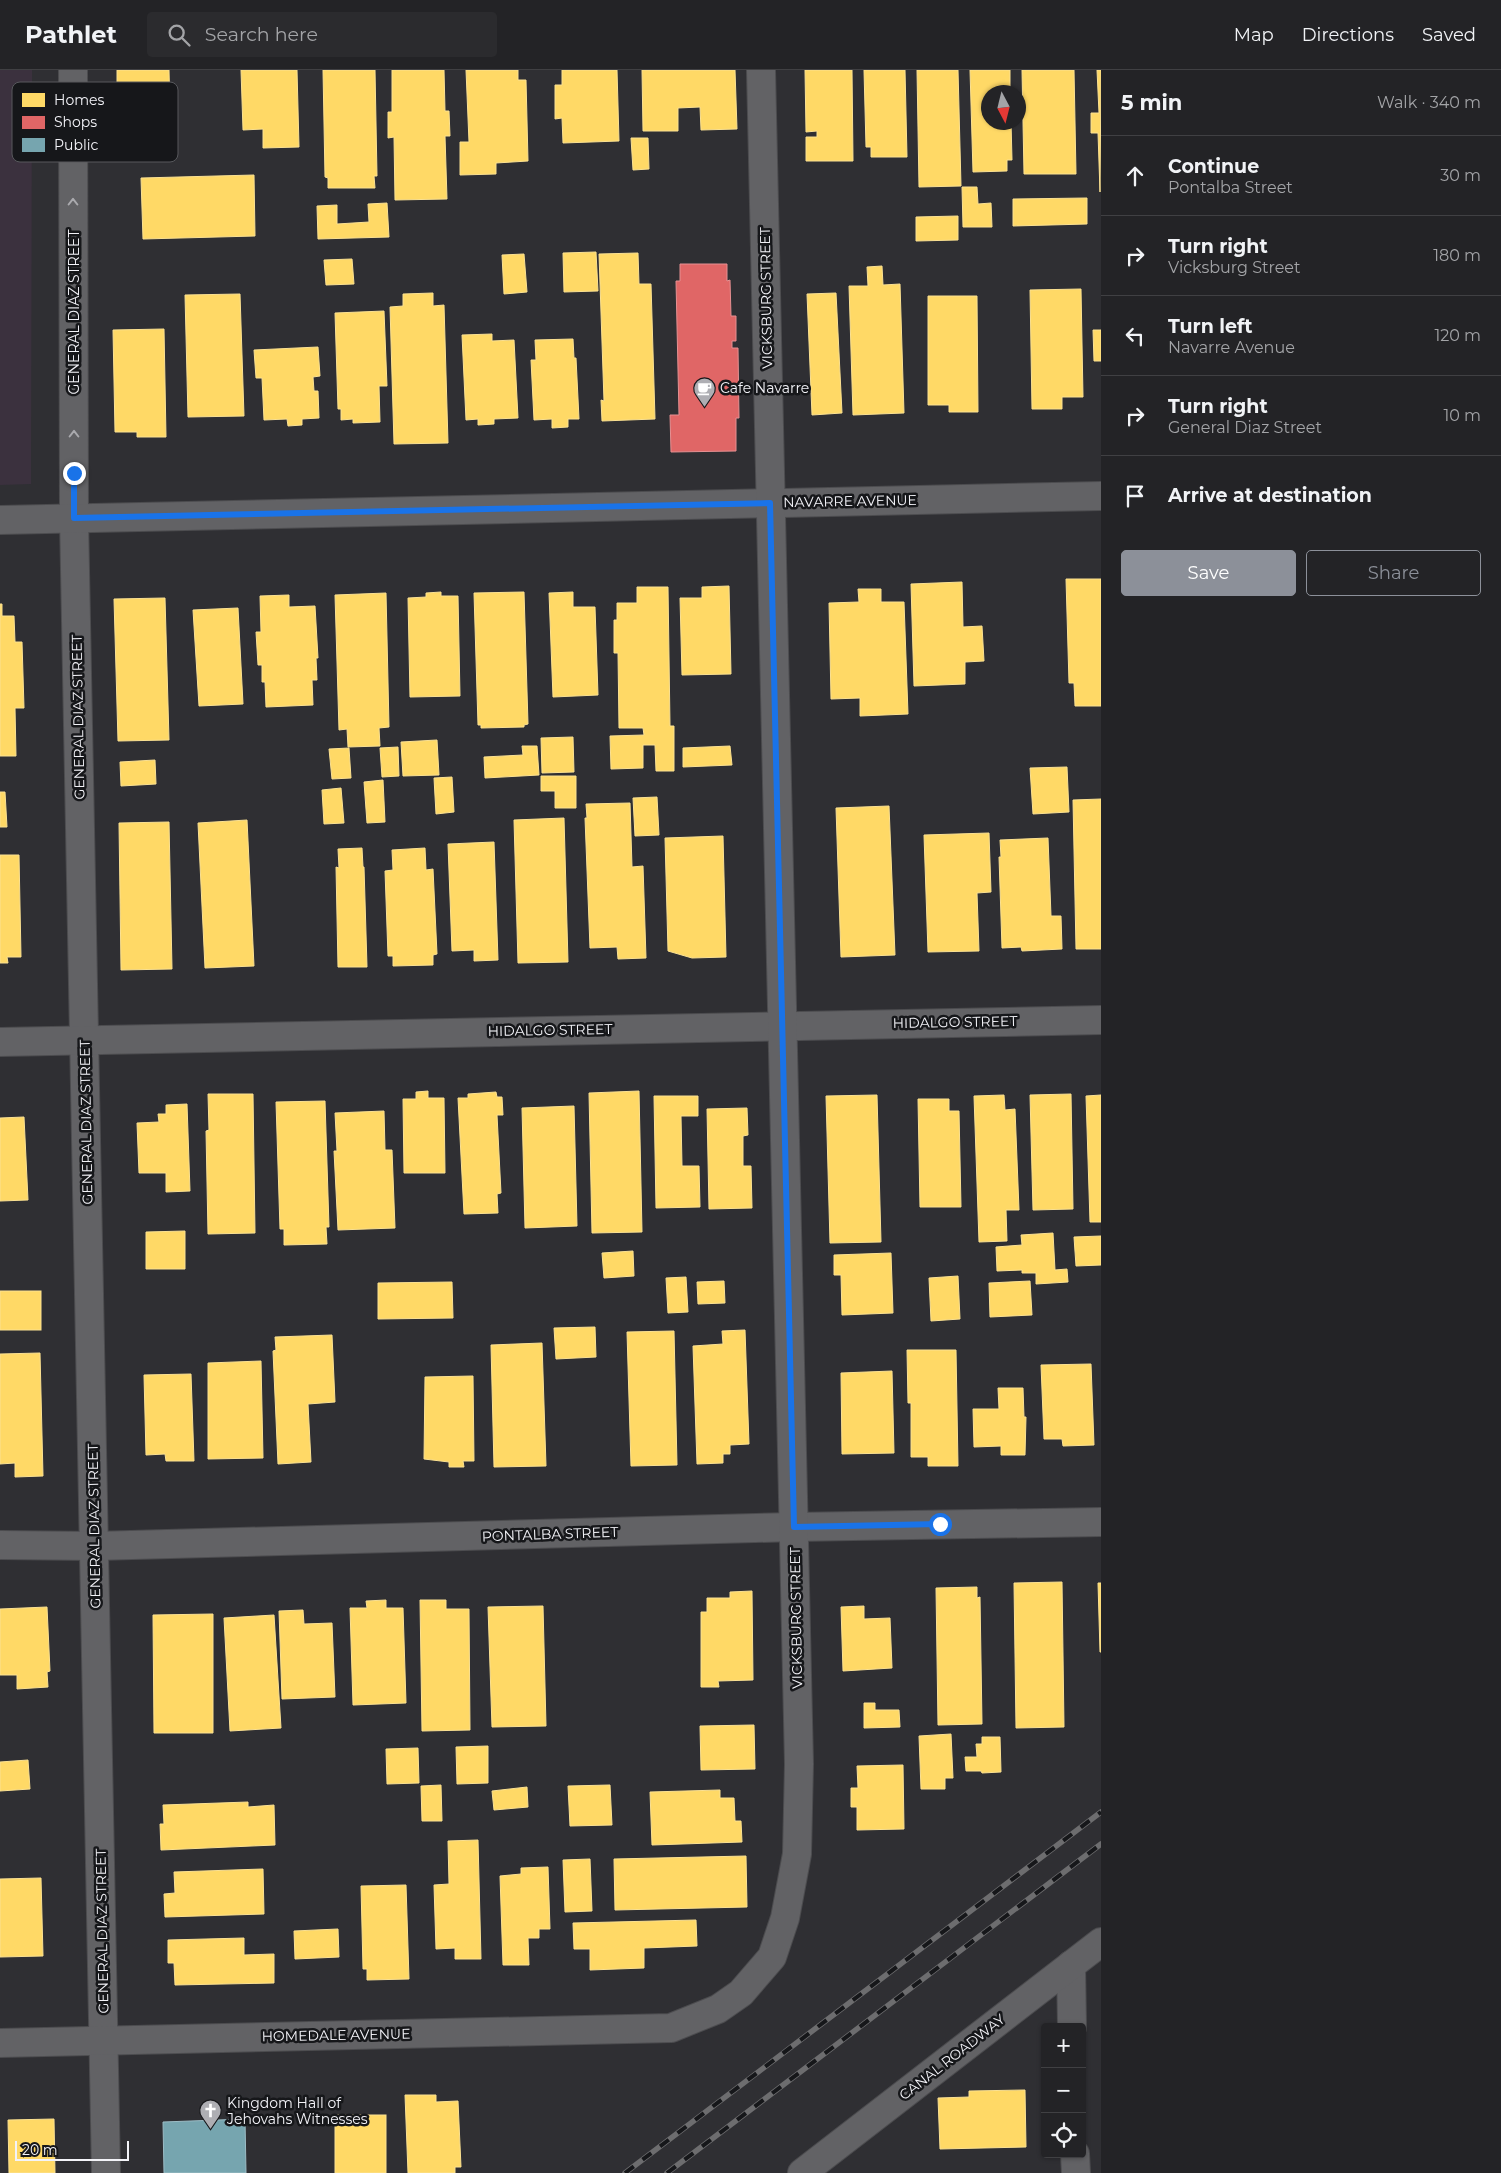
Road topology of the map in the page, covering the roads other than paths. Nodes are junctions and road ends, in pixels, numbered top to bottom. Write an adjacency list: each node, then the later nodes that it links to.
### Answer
1 (761, 70): 4 (street, VICKSBURG STREET)
2 (73, 162): 5 (street, GENERAL DIAZ STREET, one-way to 2)
3 (1101, 496): 4 (street, NAVARRE AVENUE)
4 (770, 503): 5 (street, NAVARRE AVENUE); 8 (street, VICKSBURG STREET)
5 (74, 518): 6 (street, NAVARRE AVENUE); 9 (street, GENERAL DIAZ STREET)
6 (0, 520)
7 (1101, 1020): 8 (street, HIDALGO STREET)
8 (782, 1025): 9 (street, HIDALGO STREET); 12 (street, VICKSBURG STREET)
9 (84, 1039): 10 (street, HIDALGO STREET); 14 (street, GENERAL DIAZ STREET)
10 (0, 1042)
11 (1101, 1522): 12 (street, PONTALBA STREET)
12 (794, 1527): 14 (street, PONTALBA STREET); 18 (street, VICKSBURG STREET)
13 (0, 1546): 14 (street, PONTALBA STREET)
14 (94, 1546): 19 (street, GENERAL DIAZ STREET)
15 (1101, 1942): 16 (street, CANAL ROADWAY)
16 (1071, 1965): 17 (street); 23 (street, CANAL ROADWAY)
17 (1072, 2023)
18 (671, 2028): 19 (street, HOMEDALE AVENUE)
19 (104, 2040): 20 (street, HOMEDALE AVENUE); 22 (street, GENERAL DIAZ STREET)
20 (0, 2043)
21 (1075, 2158): 24 (street)
22 (106, 2173)
23 (802, 2173)
24 (1076, 2173)

